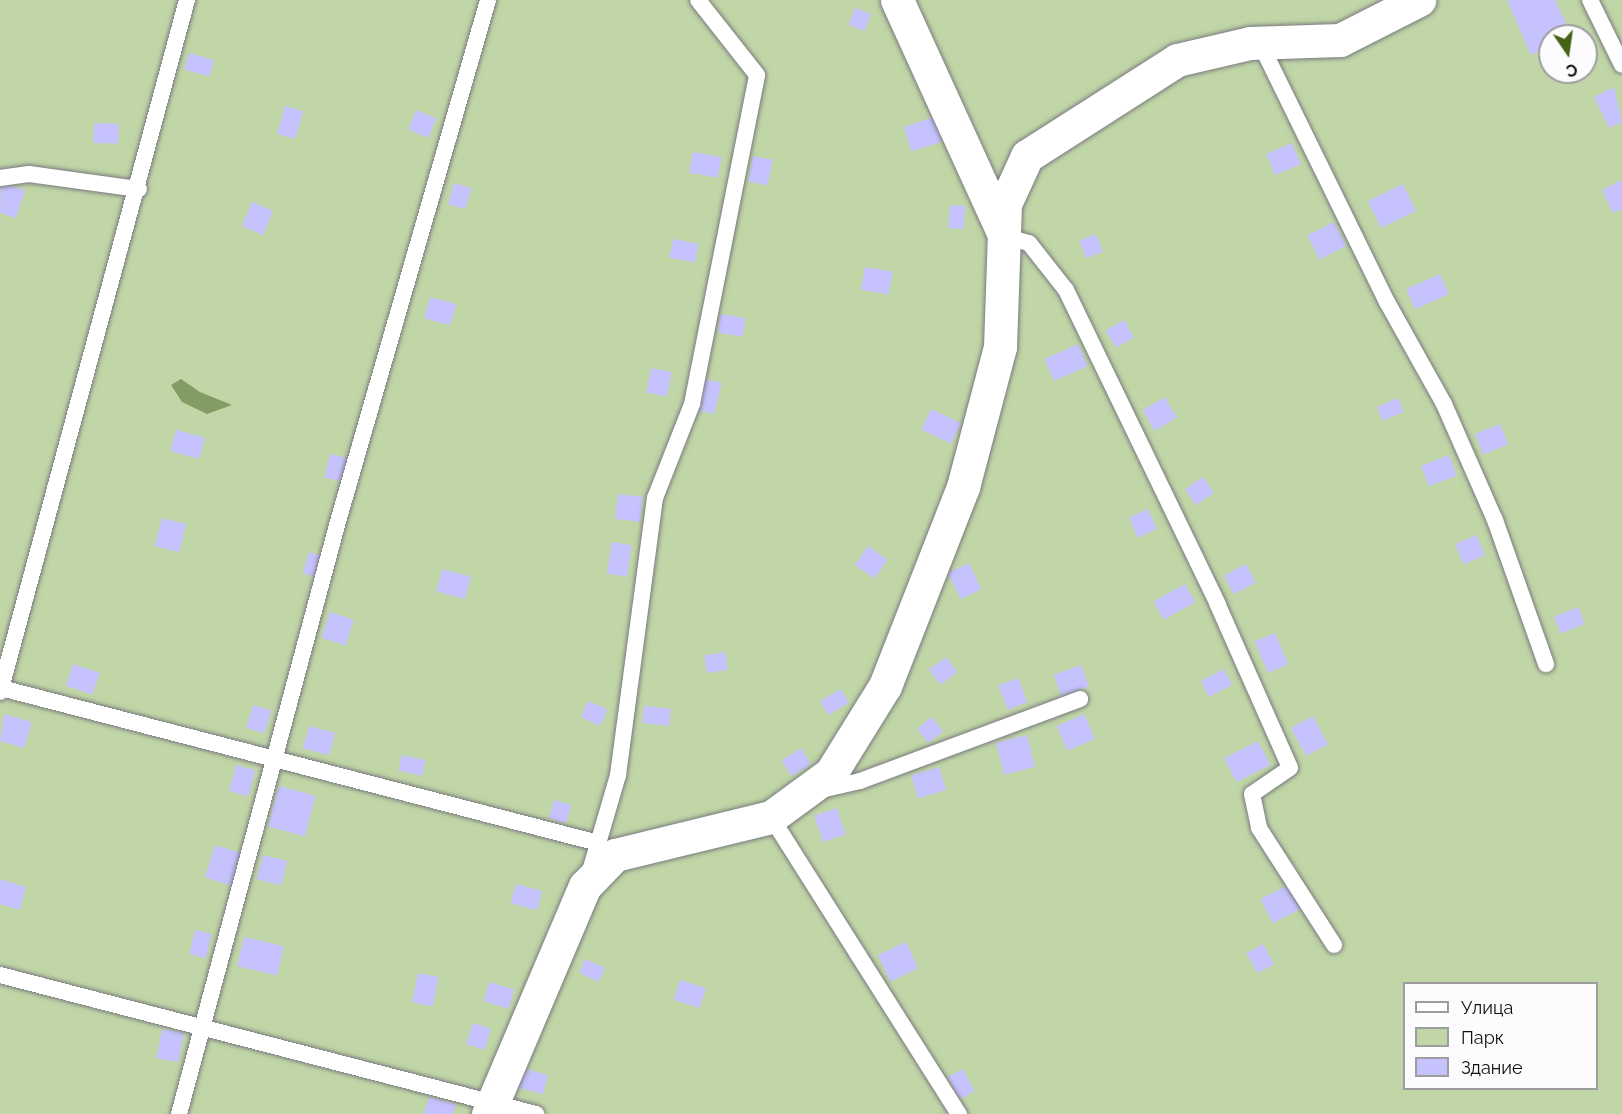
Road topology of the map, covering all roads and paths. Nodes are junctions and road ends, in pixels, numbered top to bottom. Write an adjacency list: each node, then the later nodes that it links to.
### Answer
1 (188, 0): 10 (lane)
2 (488, 0): 15 (lane)
3 (698, 0): 18 (lane)
4 (897, 0): 11 (street)
5 (1419, 0): 7 (street)
6 (1590, 0): 8 (lane)
7 (1260, 43): 11 (street); 12 (lane)
8 (1622, 64)
9 (0, 178): 10 (lane)
10 (139, 189): 13 (lane)
11 (1004, 236): 16 (street); 20 (lane)
12 (1545, 664)
13 (1, 690): 15 (lane)
14 (1080, 699): 16 (lane)
15 (276, 758): 18 (lane); 22 (lane)
16 (803, 794): 17 (street)
17 (771, 817): 19 (street); 26 (lane)
18 (598, 843): 19 (lane)
19 (585, 886): 23 (street)
20 (1334, 945)
21 (0, 975): 22 (lane)
22 (206, 1027): 23 (lane); 24 (lane)
23 (490, 1108): 25 (lane)
24 (179, 1114)
25 (536, 1114)
26 (959, 1114)

